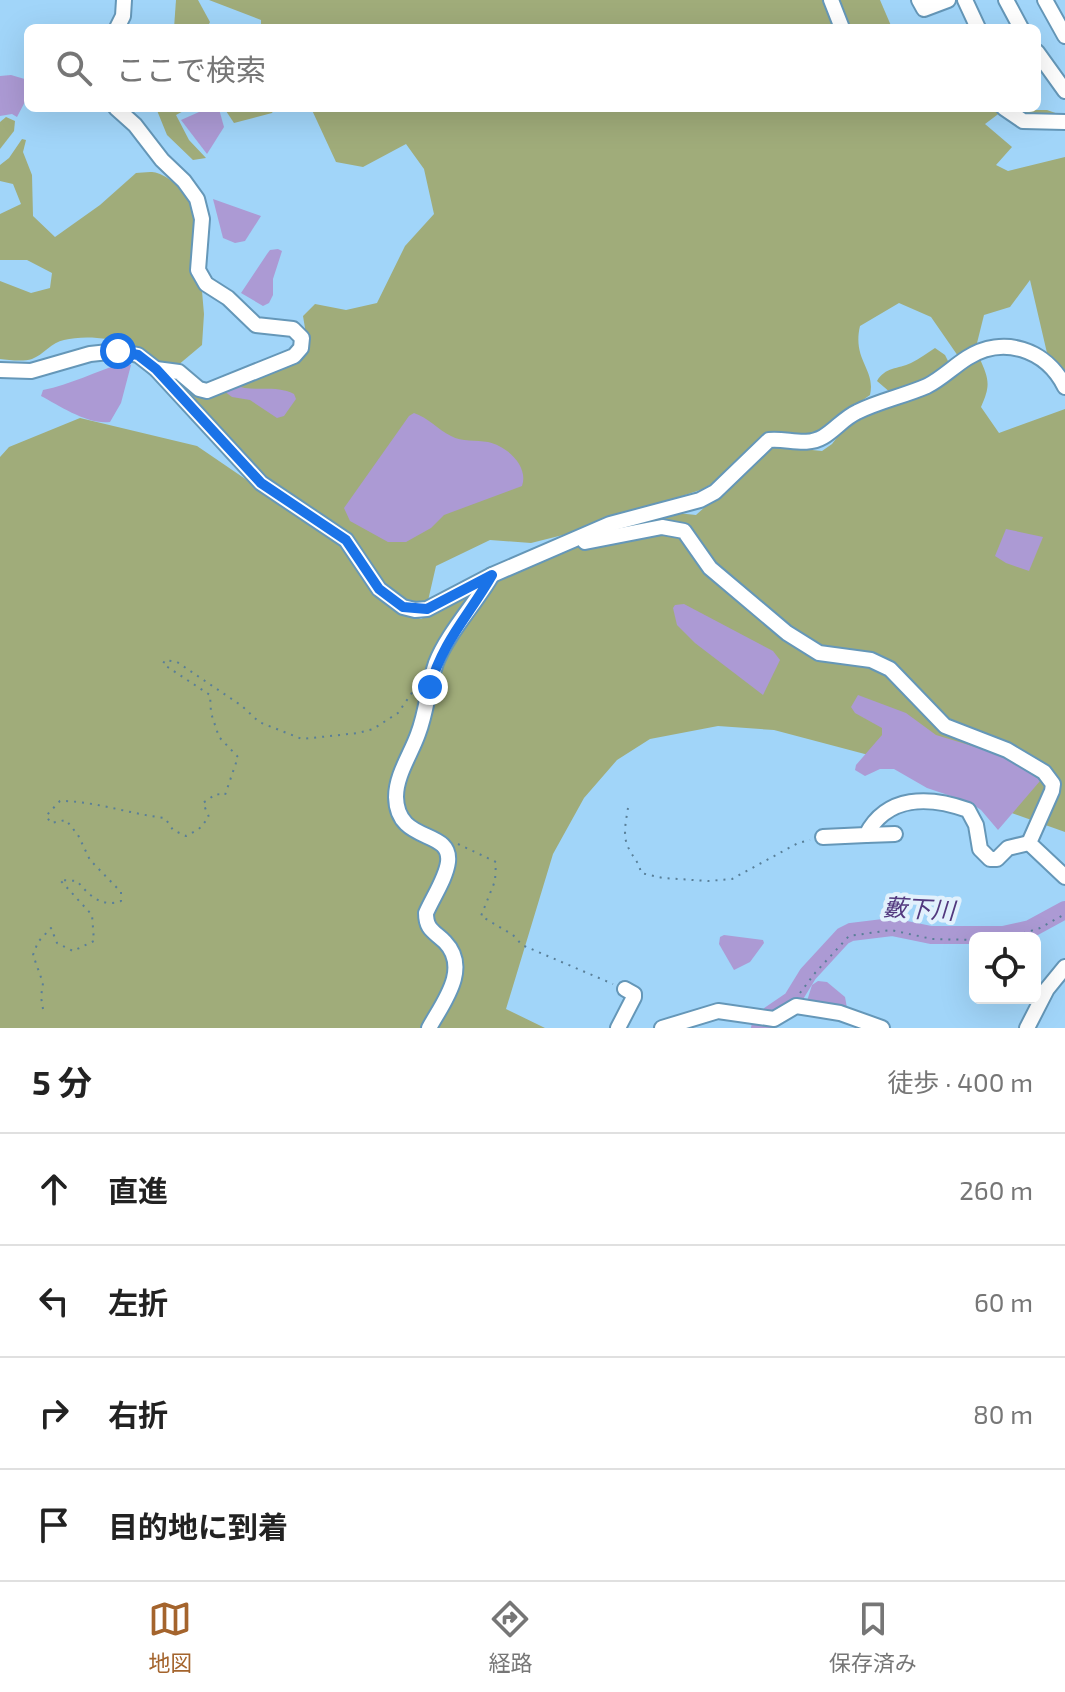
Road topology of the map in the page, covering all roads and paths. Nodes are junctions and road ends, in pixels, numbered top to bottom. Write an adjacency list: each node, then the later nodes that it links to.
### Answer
1 (124, 0): 8 (street)
2 (831, 0): 9 (street)
3 (919, 0): 4 (street)
4 (948, 0)
5 (965, 0): 10 (street)
6 (1006, 0): 11 (street)
7 (1045, 0): 12 (street)
8 (119, 24)
9 (840, 24)
10 (976, 24)
11 (1019, 24)
12 (1065, 36)
13 (1041, 58): 14 (street)
14 (1065, 91)
15 (120, 112): 18 (street)
16 (1010, 112): 17 (street)
17 (1065, 122)
18 (156, 369): 19 (street); 22 (street)
19 (0, 370)
20 (1065, 387): 21 (street)
21 (565, 542): 22 (street); 29 (street)
22 (492, 575): 28 (street)
23 (419, 681): 37 (path)
24 (628, 808): 27 (path)
25 (895, 834): 26 (street)
26 (866, 835): 27 (street); 29 (street)
27 (823, 837)
28 (442, 841): 35 (path); 38 (street)
29 (1029, 843): 30 (street)
30 (1065, 877)
31 (1065, 914): 32 (path)
32 (1027, 932)
33 (969, 940): 36 (path)
34 (1065, 967): 42 (street)
35 (625, 989): 39 (street)
36 (796, 1006): 40 (street); 41 (street)
37 (43, 1009)
38 (429, 1028)
39 (618, 1028)
40 (662, 1028)
41 (882, 1028)
42 (1027, 1028)

